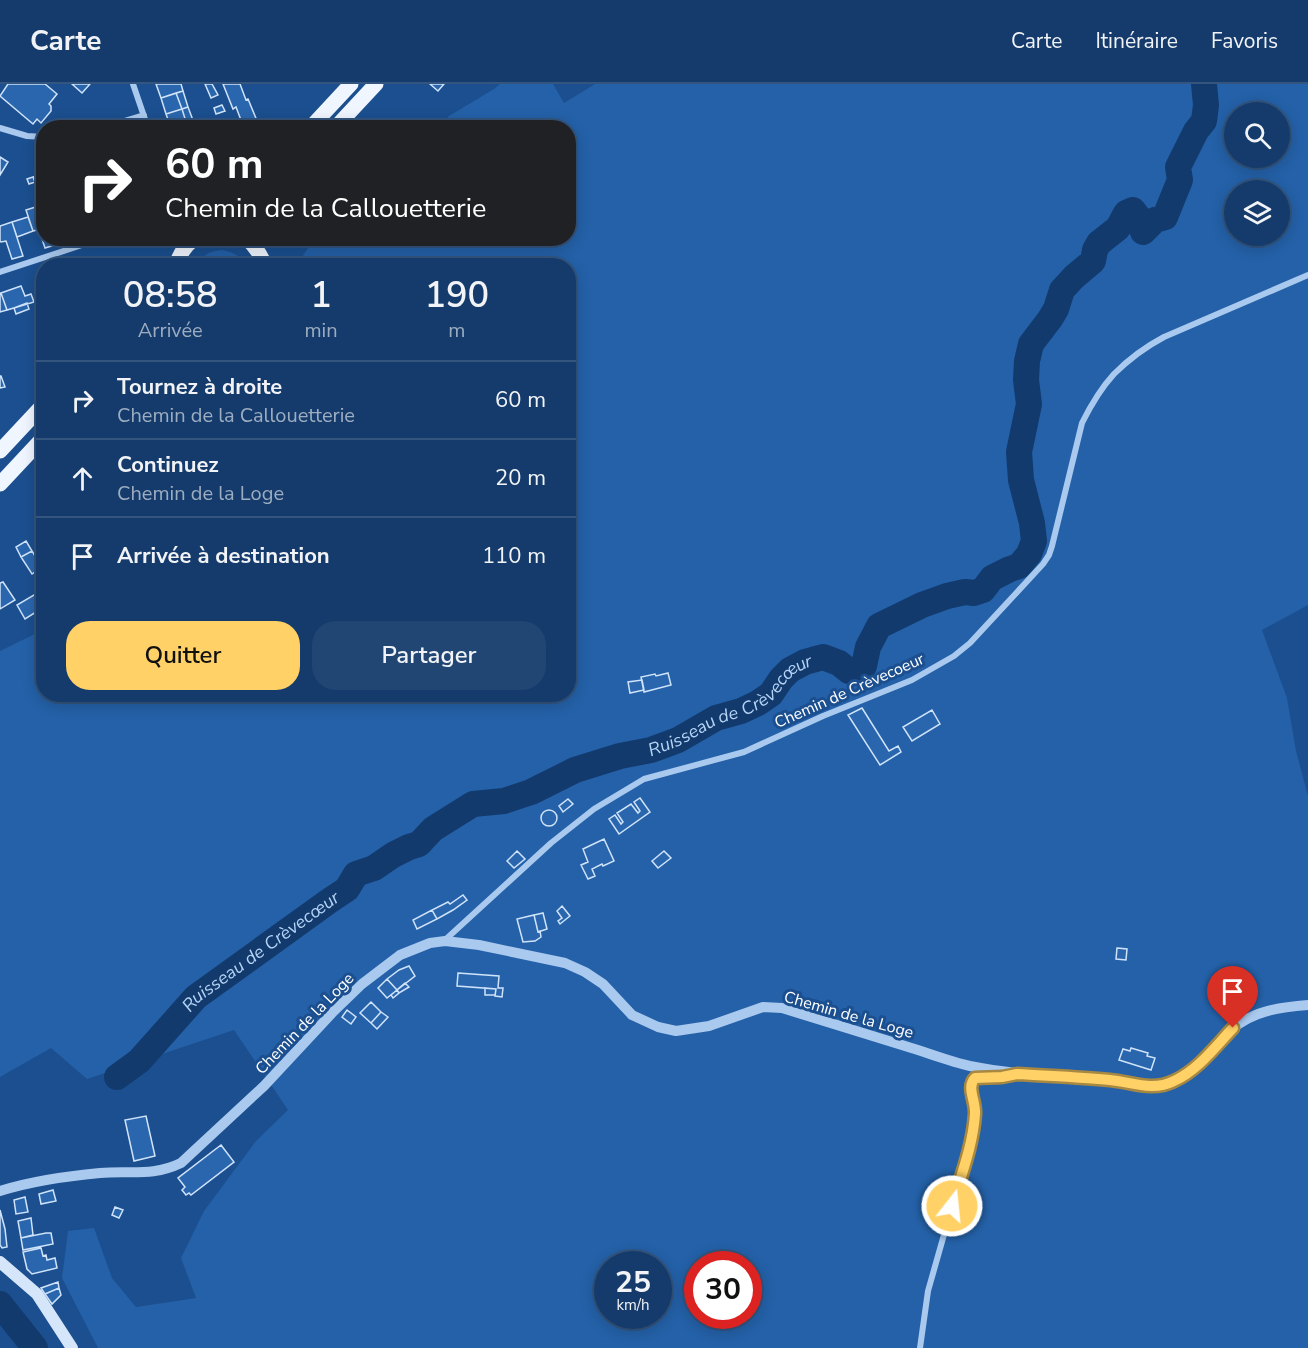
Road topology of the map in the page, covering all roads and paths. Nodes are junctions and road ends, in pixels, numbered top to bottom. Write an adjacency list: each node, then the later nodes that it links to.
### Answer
1 (134, 84): 4 (street)
2 (351, 84): 7 (main road)
3 (376, 84): 8 (main road)
4 (144, 115): 5 (street); 6 (street)
5 (127, 120)
6 (146, 120)
7 (317, 120)
8 (342, 120)
9 (0, 128): 10 (street)
10 (36, 137)
11 (79, 246): 12 (street)
12 (44, 258)
13 (36, 261): 14 (street)
14 (0, 273)
15 (1308, 275): 20 (street, Chemin de Crèvecoeur)
16 (36, 413): 18 (main road)
17 (36, 446): 19 (main road)
18 (0, 451)
19 (0, 484)
20 (444, 941): 22 (street, Chemin de la Loge); 23 (street, Chemin de la Loge)
21 (1308, 1005): 22 (street, Chemin de la Loge)
22 (1017, 1074): 26 (street)
23 (0, 1191)
24 (0, 1262): 25 (main road)
25 (72, 1348)
26 (920, 1348)

